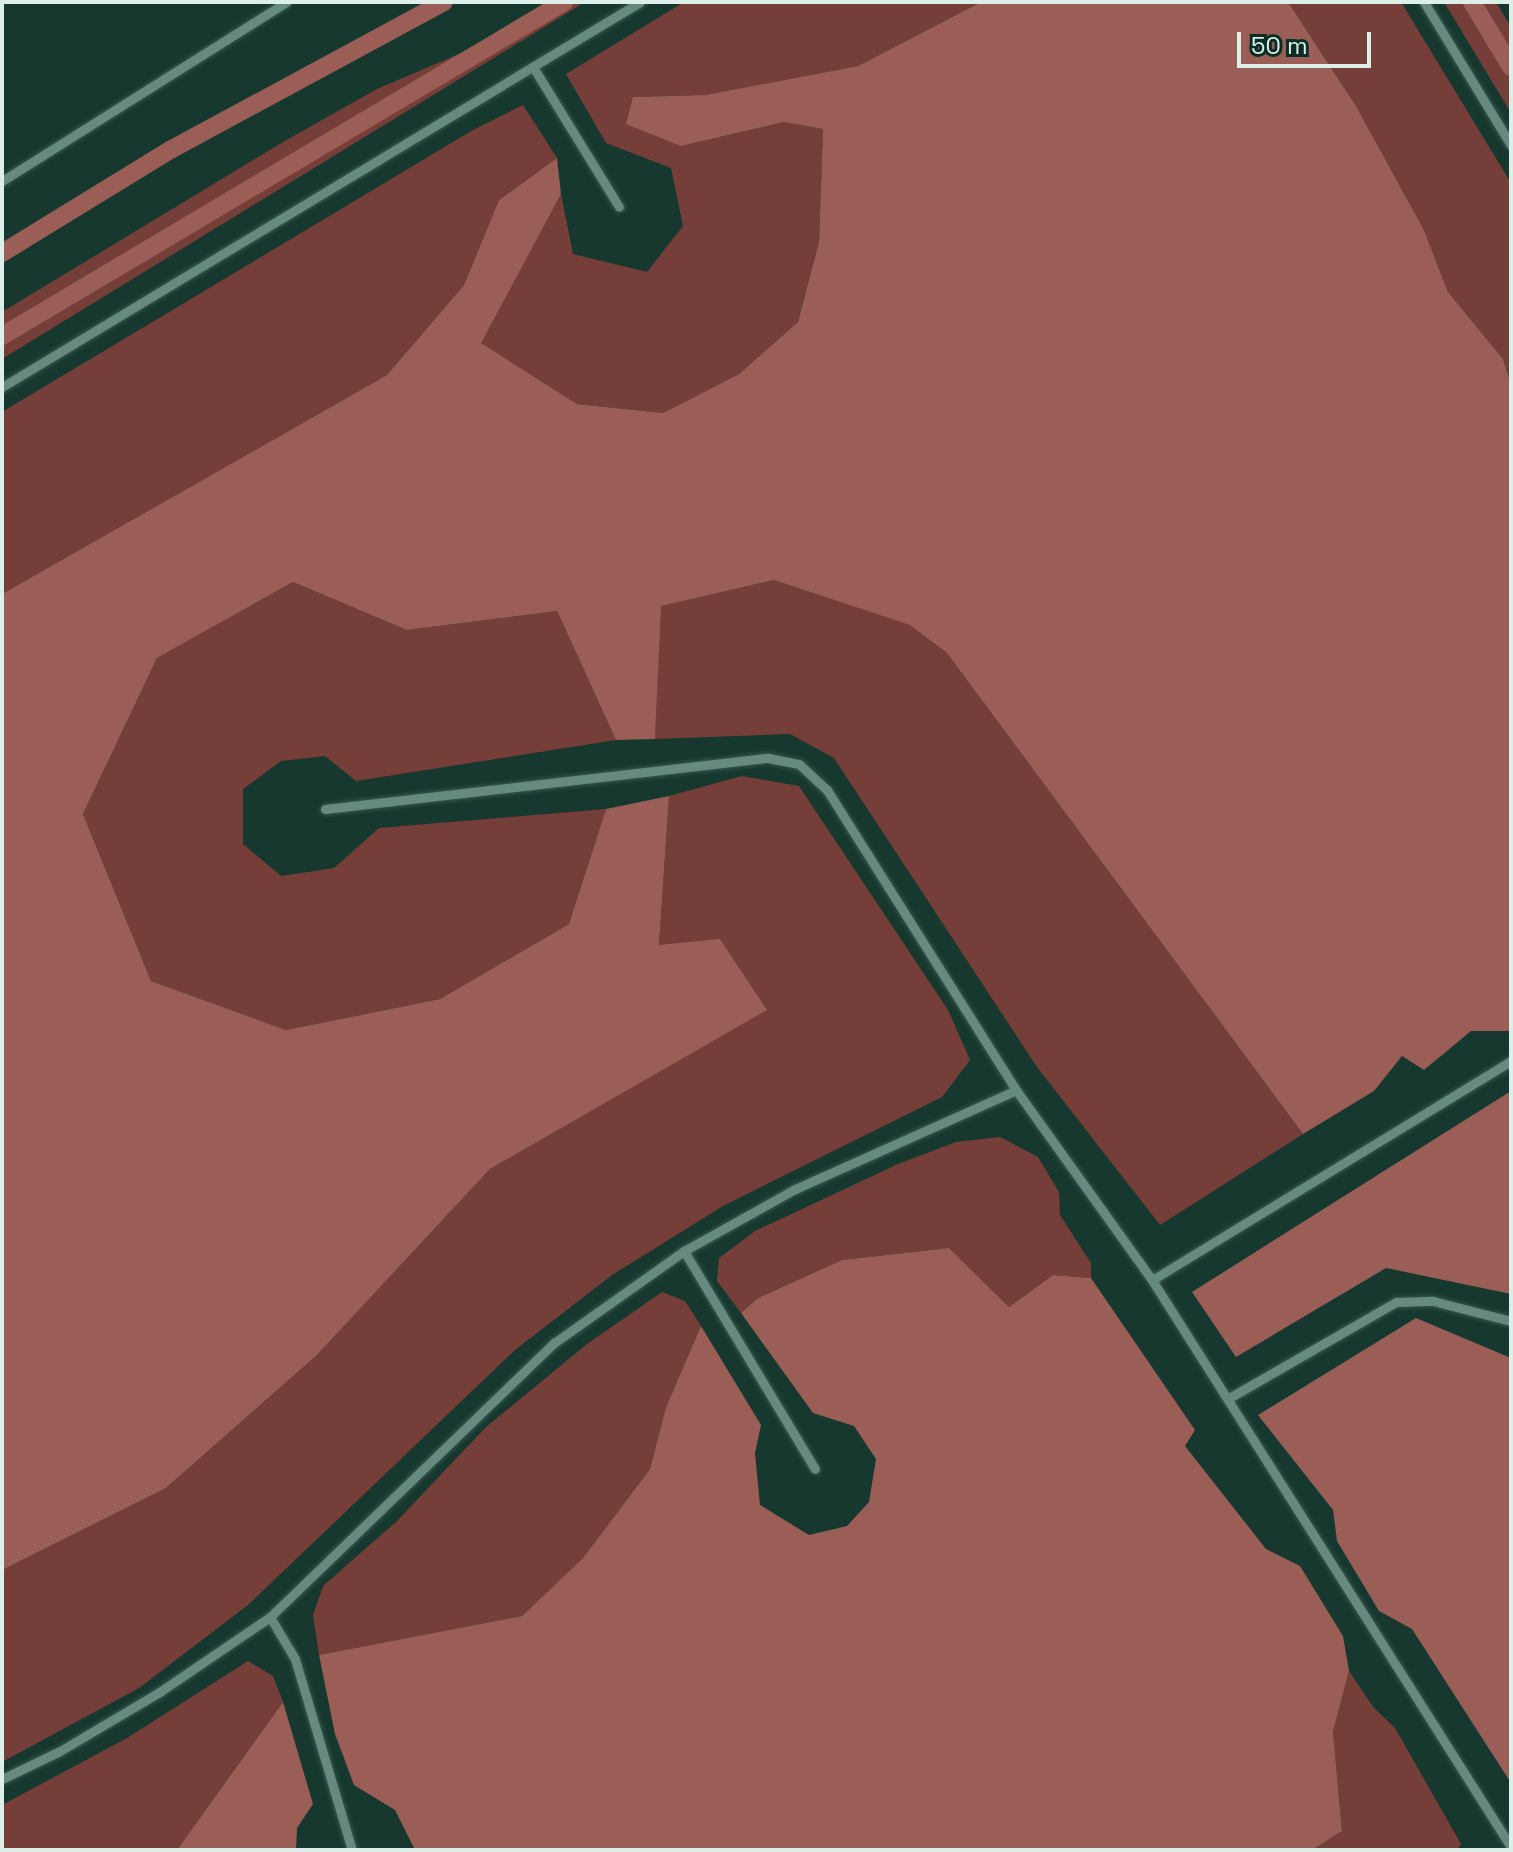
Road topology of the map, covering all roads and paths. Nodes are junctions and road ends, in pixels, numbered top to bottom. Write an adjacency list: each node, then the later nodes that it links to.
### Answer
1 (286, 2): 6 (lane)
2 (640, 2): 4 (lane)
3 (1424, 2): 5 (lane)
4 (533, 67): 7 (lane); 8 (lane)
5 (1511, 145)
6 (2, 181)
7 (619, 207)
8 (2, 387)
9 (325, 809): 11 (lane)
10 (1511, 1061): 13 (lane)
11 (1016, 1090): 12 (lane); 13 (lane)
12 (684, 1251): 16 (lane); 17 (lane)
13 (1152, 1280): 15 (lane)
14 (1511, 1321): 15 (lane)
15 (1229, 1398): 19 (lane)
16 (815, 1469)
17 (270, 1617): 18 (lane); 20 (lane)
18 (2, 1779)
19 (1511, 1847)
20 (352, 1850)

